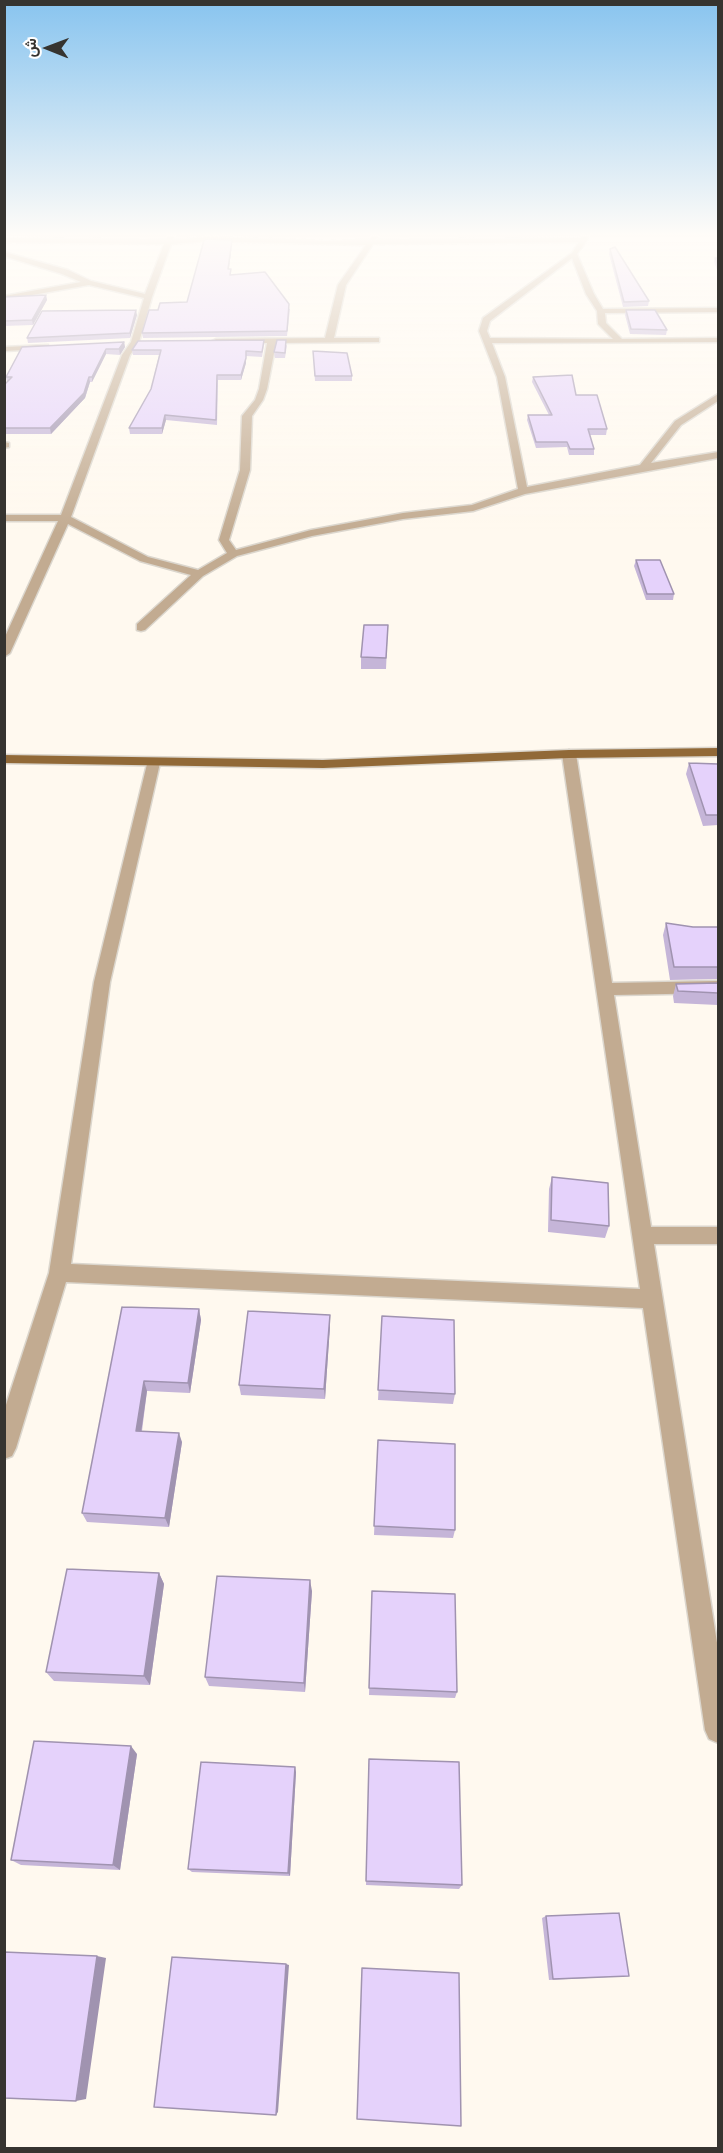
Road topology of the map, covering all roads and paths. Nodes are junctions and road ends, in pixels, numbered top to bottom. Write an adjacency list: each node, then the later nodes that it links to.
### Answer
1 (137, 333): 12 (street)
2 (331, 333): 7 (street)
3 (484, 333): 9 (street)
4 (612, 333): 5 (street)
5 (618, 339): 9 (street); 10 (street)
6 (272, 340): 7 (street); 11 (street); 23 (street)
7 (330, 340): 8 (street)
8 (376, 340)
9 (488, 340): 20 (street)
10 (718, 340)
11 (204, 341)
12 (135, 342): 13 (street); 14 (street); 22 (street)
13 (147, 342)
14 (123, 343)
15 (52, 347): 16 (street)
16 (4, 349)
17 (718, 397): 19 (street)
18 (718, 455): 19 (street)
19 (642, 467): 20 (street)
20 (524, 491): 23 (street)
21 (4, 518): 22 (street)
22 (65, 518): 24 (street); 26 (street)
23 (233, 554): 24 (street)
24 (200, 574): 25 (street)
25 (141, 627)
26 (4, 653)
27 (718, 752): 28 (main road)
28 (569, 754): 30 (main road); 32 (street)
29 (4, 759): 30 (main road)
30 (153, 763): 35 (street)
31 (718, 987): 32 (street)
32 (604, 989): 34 (street)
33 (718, 1235): 34 (street)
34 (642, 1236): 36 (street)
35 (59, 1273): 36 (street); 37 (street)
36 (652, 1299): 38 (street)
37 (4, 1448)
38 (718, 1721)

